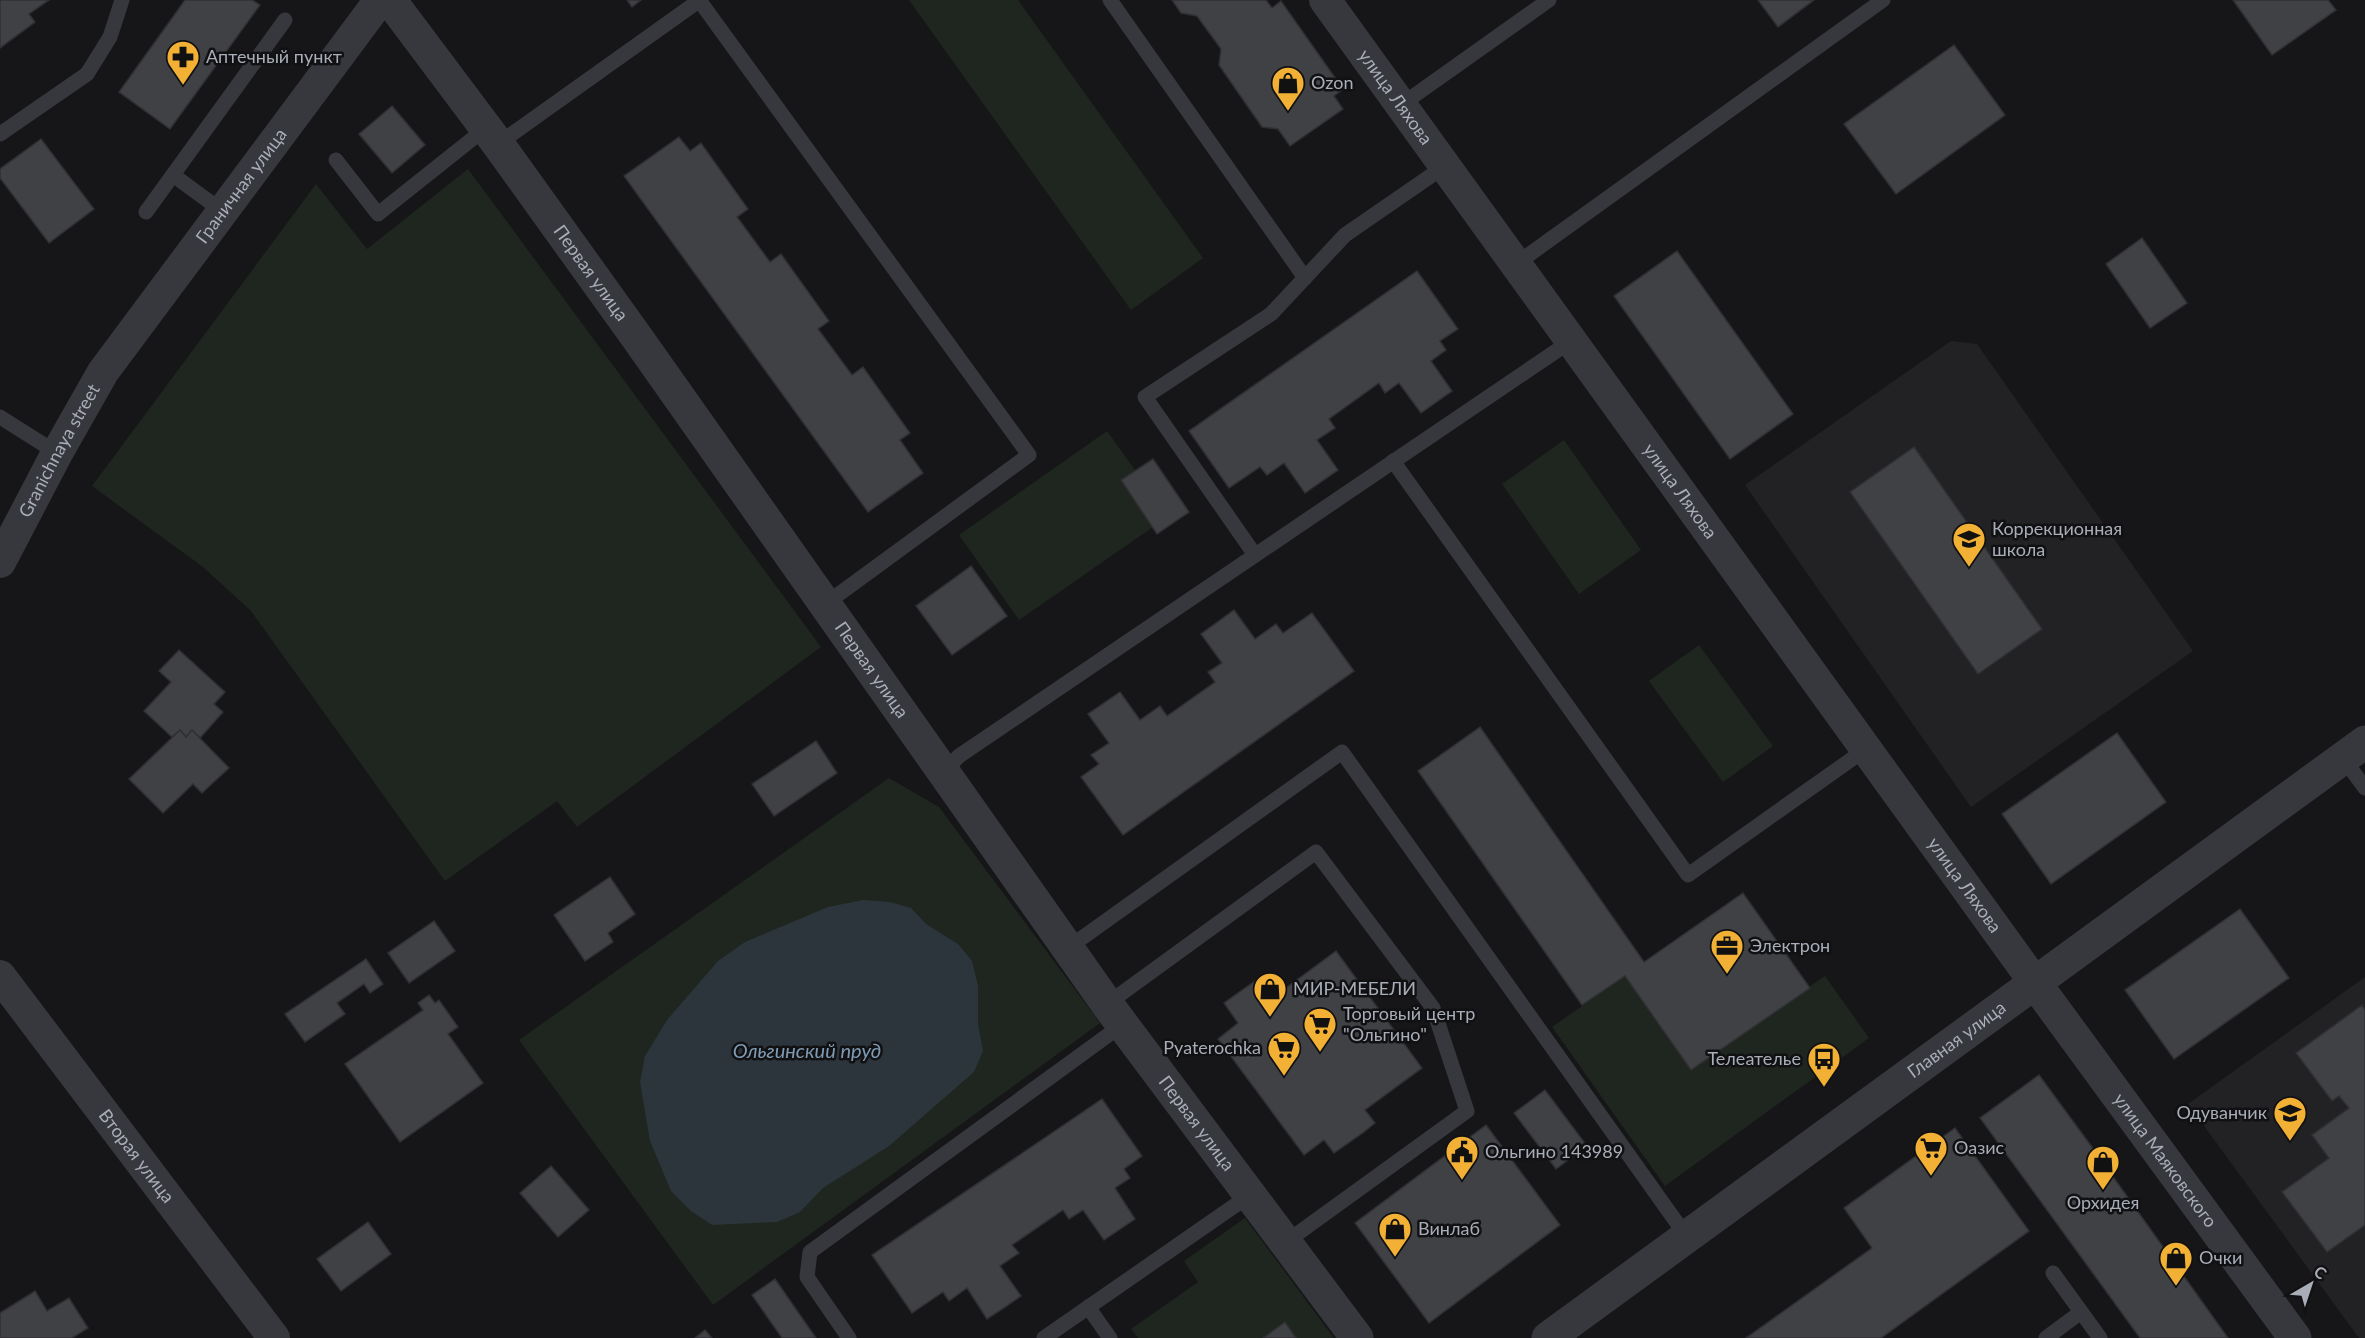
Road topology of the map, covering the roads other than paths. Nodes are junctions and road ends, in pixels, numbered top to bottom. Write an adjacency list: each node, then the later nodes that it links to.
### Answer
1 (122, 0): 11 (lane)
2 (380, 0): 17 (street, Граничная улица)
3 (390, 0): 12 (street, Первая улица)
4 (699, 0): 12 (lane); 27 (lane)
5 (1110, 0): 19 (lane)
6 (1325, 0): 10 (street, улица Ляхова)
7 (1549, 0): 10 (lane)
8 (1883, 0): 18 (lane)
9 (285, 20): 15 (lane)
10 (1401, 105): 14 (street, улица Ляхова)
11 (0, 134)
12 (492, 136): 13 (lane); 27 (street, Первая улица)
13 (336, 160)
14 (1445, 166): 18 (street, улица Ляхова); 19 (lane)
15 (173, 175): 16 (lane); 17 (lane)
16 (146, 212)
17 (222, 212): 21 (street, Граничная улица)
18 (1516, 264): 20 (street, улица Ляхова)
19 (1305, 278): 25 (lane)
20 (1571, 341): 24 (lane); 28 (street, улица Ляхова)
21 (103, 372): 23 (street, Granichnaya street)
22 (0, 417): 23 (lane)
23 (57, 453): 26 (street, Granichnaya street)
24 (1393, 461): 25 (lane); 28 (lane)
25 (1255, 555): 30 (lane)
26 (0, 562)
27 (824, 605): 30 (street, Первая улица)
28 (1866, 749): 34 (street, улица Ляхова)
29 (2354, 750): 31 (lane); 34 (street, Главная улица)
30 (944, 773): 32 (street, Первая улица)
31 (2365, 788)
32 (1068, 948): 35 (street, Первая улица); 37 (lane)
33 (0, 976): 42 (street, Вторая улица)
34 (2035, 983): 37 (street, Главная улица); 50 (street, улица Маяковского)
35 (1115, 1015): 36 (street, Первая улица); 38 (lane); 43 (lane)
36 (1250, 1195): 38 (street, Первая улица); 40 (lane)
37 (1687, 1237): 47 (street, Главная улица)
38 (1286, 1242): 46 (street, Первая улица)
39 (2053, 1273): 41 (lane)
40 (1088, 1307): 44 (lane); 45 (lane)
41 (2082, 1312): 48 (lane); 49 (lane)
42 (274, 1338)
43 (849, 1338)
44 (1044, 1338)
45 (1110, 1338)
46 (1358, 1338)
47 (1548, 1338)
48 (2046, 1338)
49 (2100, 1338)
50 (2295, 1338)

